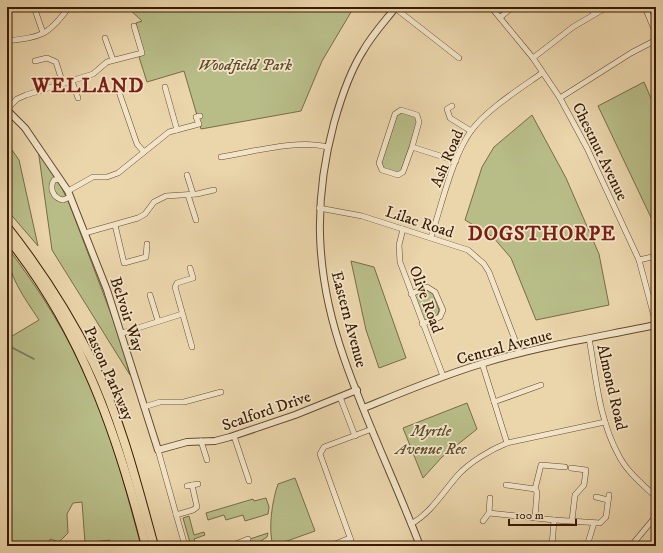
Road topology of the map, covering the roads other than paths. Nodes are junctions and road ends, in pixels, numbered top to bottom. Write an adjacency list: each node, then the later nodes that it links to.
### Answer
1 (34, 7): 12 (street)
2 (69, 7): 12 (street)
3 (395, 7): 17 (street); 33 (street, Eastern Avenue)
4 (491, 7): 10 (street, Chestnut Avenue)
5 (512, 7): 10 (street)
6 (590, 7): 9 (street)
7 (607, 7): 9 (street)
8 (645, 7): 13 (street)
9 (594, 14): 18 (street)
10 (501, 17): 18 (street, Chestnut Avenue)
11 (134, 26): 19 (street)
12 (43, 33): 16 (street)
13 (656, 34)
14 (105, 38): 19 (street)
15 (656, 40): 27 (street)
16 (7, 41)
17 (459, 58)
18 (533, 58): 21 (street, Chestnut Avenue)
19 (113, 60): 22 (street)
20 (35, 61): 23 (street)
21 (542, 73): 27 (street, Chestnut Avenue); 32 (street, Ash Road)
22 (72, 81): 23 (street); 26 (street)
23 (63, 84): 29 (street)
24 (165, 88): 31 (street)
25 (119, 92): 35 (street)
26 (78, 98)
27 (560, 98): 53 (street, Chestnut Avenue)
28 (452, 106): 32 (street)
29 (7, 109): 39 (street, Belvoir Way)
30 (200, 116): 31 (street)
31 (177, 130): 35 (street)
32 (471, 131): 37 (street, Ash Road)
33 (328, 147): 36 (street); 43 (street, Eastern Avenue)
34 (412, 147): 34 (street); 37 (street)
35 (144, 152): 41 (street)
36 (221, 157)
37 (456, 161): 50 (street, Ash Road)
38 (187, 175): 42 (street)
39 (60, 179): 41 (street, Belvoir Way); 41 (street)
40 (214, 190): 42 (street)
41 (69, 194): 48 (street, Belvoir Way)
42 (190, 195): 44 (street); 45 (street)
43 (319, 208): 47 (street, Lilac Road); 68 (street, Eastern Avenue)
44 (196, 220)
45 (115, 226): 48 (street); 51 (street)
46 (7, 227): 103 (highway, Paston Parkway)
47 (403, 229): 50 (street, Lilac Road); 55 (street, Olive Road)
48 (85, 233): 61 (street, Belvoir Way)
49 (7, 237): 102 (highway, Paston Parkway)
50 (431, 237): 64 (street, Lilac Road)
51 (147, 244)
52 (656, 256): 53 (street)
53 (639, 260): 60 (street, Chestnut Avenue)
54 (190, 268): 57 (street)
55 (410, 294): 59 (street, Olive Road); 59 (street)
56 (150, 295): 58 (street)
57 (182, 314): 58 (street); 63 (street)
58 (158, 321): 61 (street)
59 (422, 324): 66 (street, Olive Road)
60 (656, 324): 62 (street, Central Avenue)
61 (122, 333): 72 (street, Belvoir Way)
62 (589, 338): 64 (street, Central Avenue); 74 (street, Almond Road)
63 (192, 347)
64 (520, 353): 65 (street, Central Avenue)
65 (482, 363): 66 (street, Central Avenue); 71 (street)
66 (443, 376): 73 (street, Central Avenue)
67 (541, 385): 71 (street)
68 (357, 390): 70 (street, Scalford Drive); 73 (street, Eastern Avenue)
69 (221, 392): 72 (street)
70 (340, 397): 76 (street, Scalford Drive); 77 (street)
71 (494, 402): 79 (street)
72 (144, 407): 80 (street, Belvoir Way)
73 (364, 408): 75 (street, Eastern Avenue)
74 (605, 422): 79 (street); 89 (street, Almond Road)
75 (372, 429): 77 (street); 99 (street, Eastern Avenue)
76 (234, 436): 78 (street, Scalford Drive); 84 (street)
77 (355, 436): 100 (street)
78 (201, 441): 80 (street, Scalford Drive); 81 (street)
79 (507, 443): 99 (street)
80 (158, 450): 92 (street, Belvoir Way)
81 (207, 460)
82 (565, 468): 87 (street)
83 (571, 468): 96 (street)
84 (249, 481)
85 (198, 484): 92 (street)
86 (506, 485): 87 (street)
87 (535, 489): 94 (street)
88 (596, 497): 98 (street)
89 (656, 497)
90 (490, 498): 91 (street)
91 (489, 512): 94 (street); 97 (street)
92 (176, 515): 104 (street, Belvoir Way)
93 (656, 516): 111 (street)
94 (535, 517): 95 (street)
95 (554, 520): 96 (street); 109 (street)
96 (572, 520): 98 (street)
97 (483, 521)
98 (594, 523): 110 (street)
99 (411, 524): 108 (street, Eastern Avenue)
100 (350, 538): 106 (street); 107 (street)
101 (248, 540): 105 (street)
102 (146, 546)
103 (154, 546)
104 (185, 546)
105 (231, 546)
106 (330, 546)
107 (353, 546)
108 (420, 546)
109 (552, 546)
110 (587, 546)
111 (631, 546)

